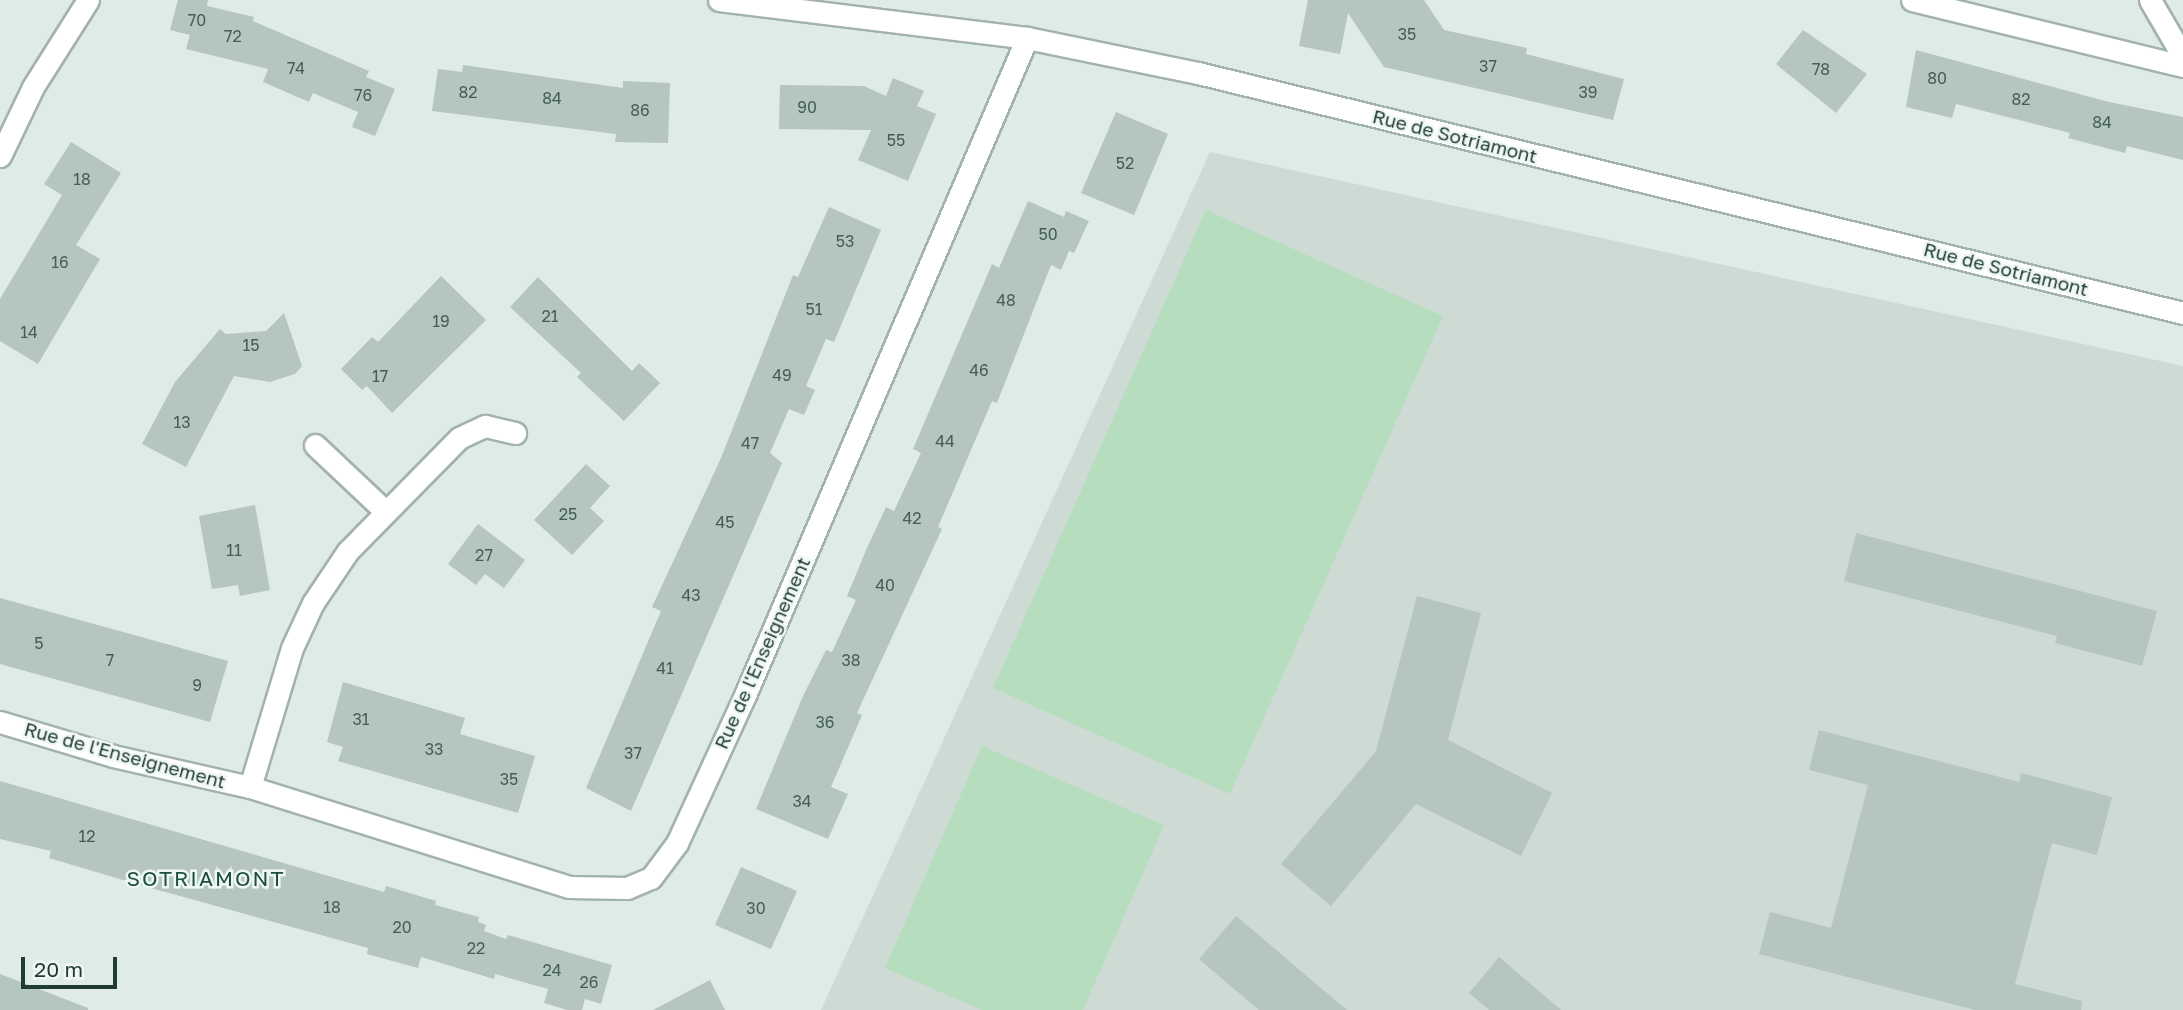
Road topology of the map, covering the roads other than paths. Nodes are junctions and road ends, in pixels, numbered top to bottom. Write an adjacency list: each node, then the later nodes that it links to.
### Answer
1 (88, 0): 9 (street)
2 (719, 0): 5 (street, Rue de Sotriamont)
3 (1912, 0): 8 (street)
4 (2150, 0): 7 (street)
5 (859, 8): 6 (street, Rue de Sotriamont)
6 (1027, 38): 10 (street, Rue de Sotriamont); 15 (street, Rue de l'Enseignement)
7 (2183, 57)
8 (2183, 66)
9 (0, 156)
10 (2183, 313)
11 (516, 433): 13 (street, Rue de l'Enseignement)
12 (314, 445): 13 (street)
13 (385, 511): 15 (street, Rue de l'Enseignement)
14 (0, 722): 15 (street, Rue de l'Enseignement)
15 (250, 786)

